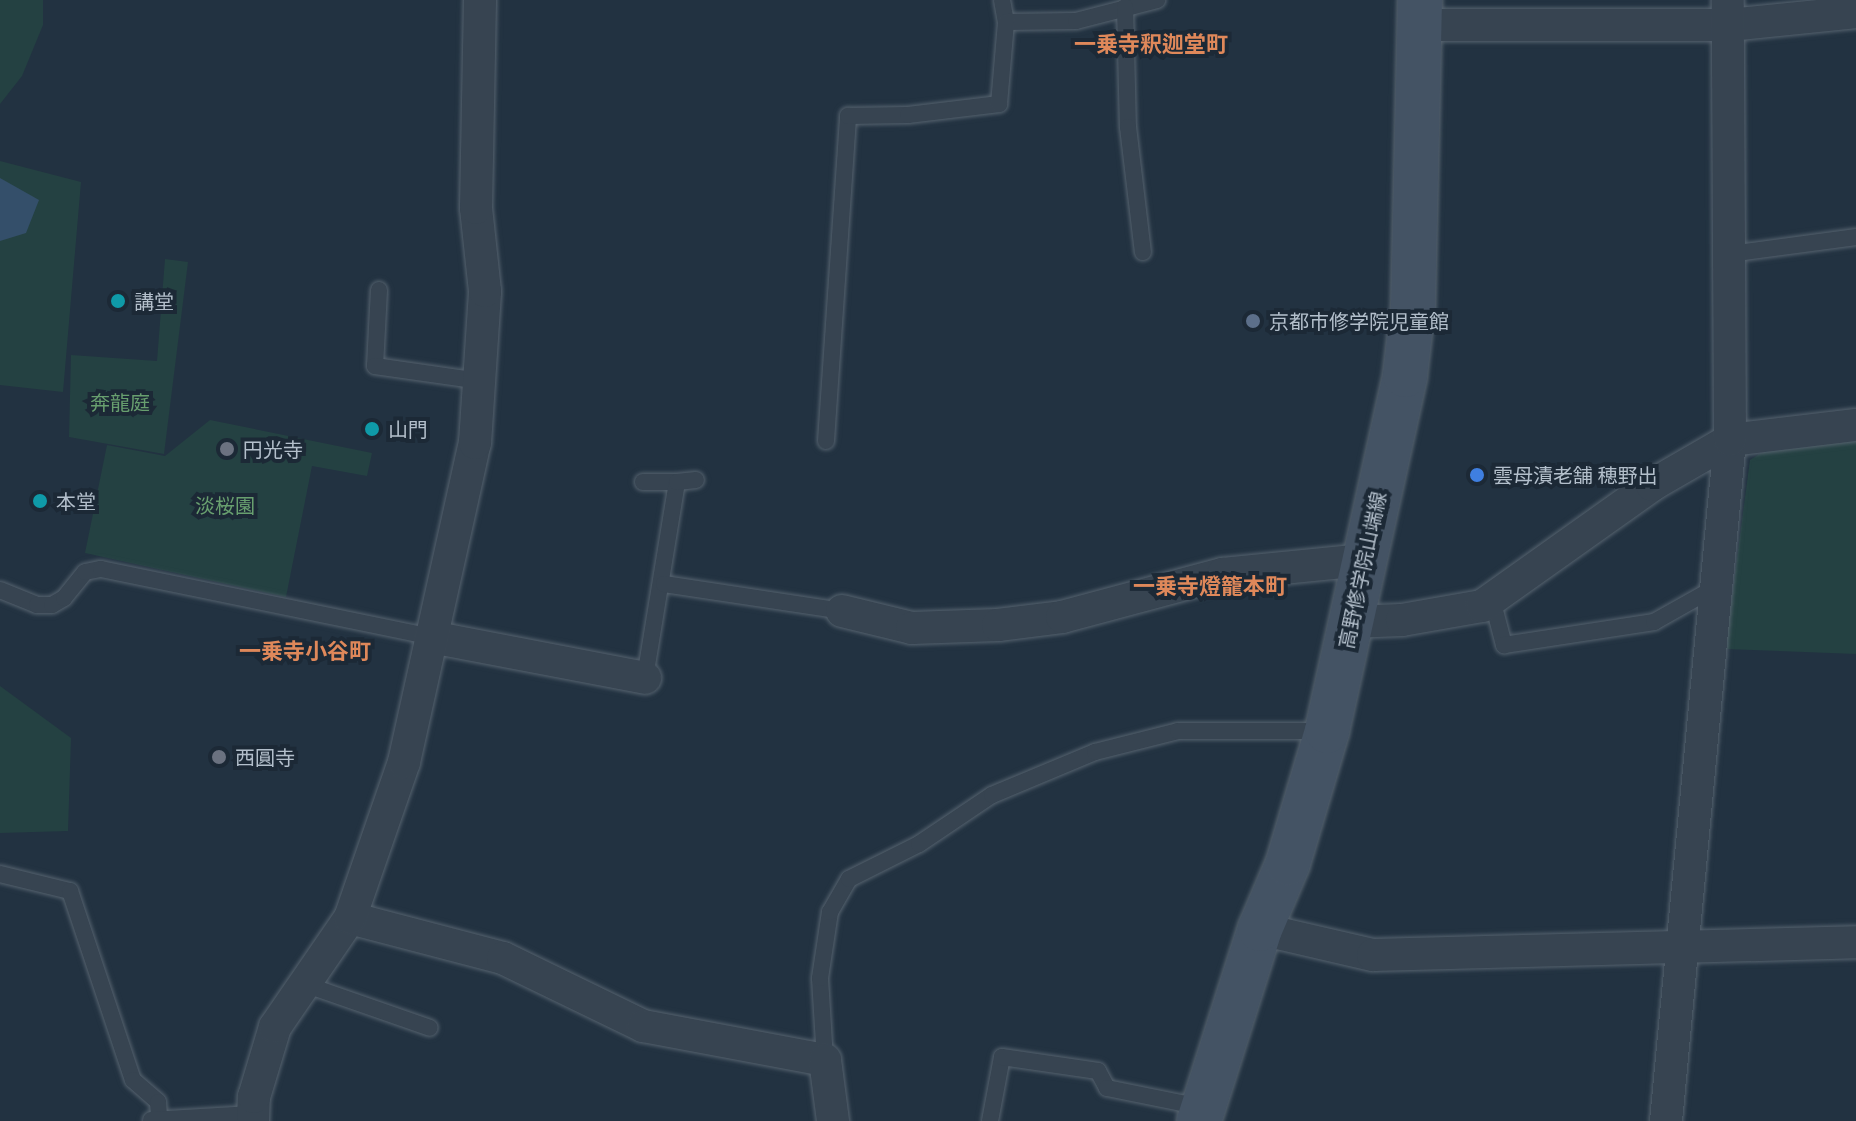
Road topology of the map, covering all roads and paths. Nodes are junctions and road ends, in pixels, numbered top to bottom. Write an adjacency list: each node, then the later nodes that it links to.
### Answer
1 (480, 0): 13 (street)
2 (1002, 0): 8 (lane)
3 (1157, 0): 4 (lane)
4 (1125, 7): 8 (lane); 10 (lane)
5 (1420, 12): 6 (street); 20 (main road, 高野修学院山端線)
6 (1728, 12): 7 (street); 11 (street)
7 (1856, 12)
8 (1006, 22): 16 (lane)
9 (1856, 237): 11 (lane)
10 (1143, 252)
11 (1729, 254): 15 (street)
12 (379, 290): 13 (lane)
13 (481, 381): 27 (street)
14 (1856, 425): 15 (street)
15 (1730, 440): 22 (street); 24 (street)
16 (826, 441)
17 (696, 480): 19 (lane)
18 (643, 482): 19 (lane)
19 (677, 482): 21 (lane)
20 (1364, 560): 25 (street); 26 (main road, 高野修学院山端線)
21 (664, 584): 25 (lane); 28 (lane)
22 (1716, 587): 24 (lane); 34 (street)
23 (0, 590): 27 (lane)
24 (1492, 599): 26 (street)
25 (842, 611)
26 (1350, 622): 29 (main road, 高野修学院山端線)
27 (431, 637): 28 (street); 31 (street)
28 (645, 678)
29 (1327, 731): 32 (main road, 高野修学院山端線); 37 (lane)
30 (0, 874): 40 (lane)
31 (350, 918): 35 (street); 37 (street)
32 (1260, 929): 34 (street); 38 (main road, 高野修学院山端線)
33 (1856, 942): 34 (street)
34 (1683, 945): 43 (street)
35 (304, 984): 36 (lane); 39 (street)
36 (430, 1028)
37 (825, 1060): 41 (street)
38 (1201, 1114): 42 (lane)
39 (253, 1117): 40 (lane)
40 (154, 1119)
41 (833, 1121)
42 (990, 1121)
43 (1666, 1121)

